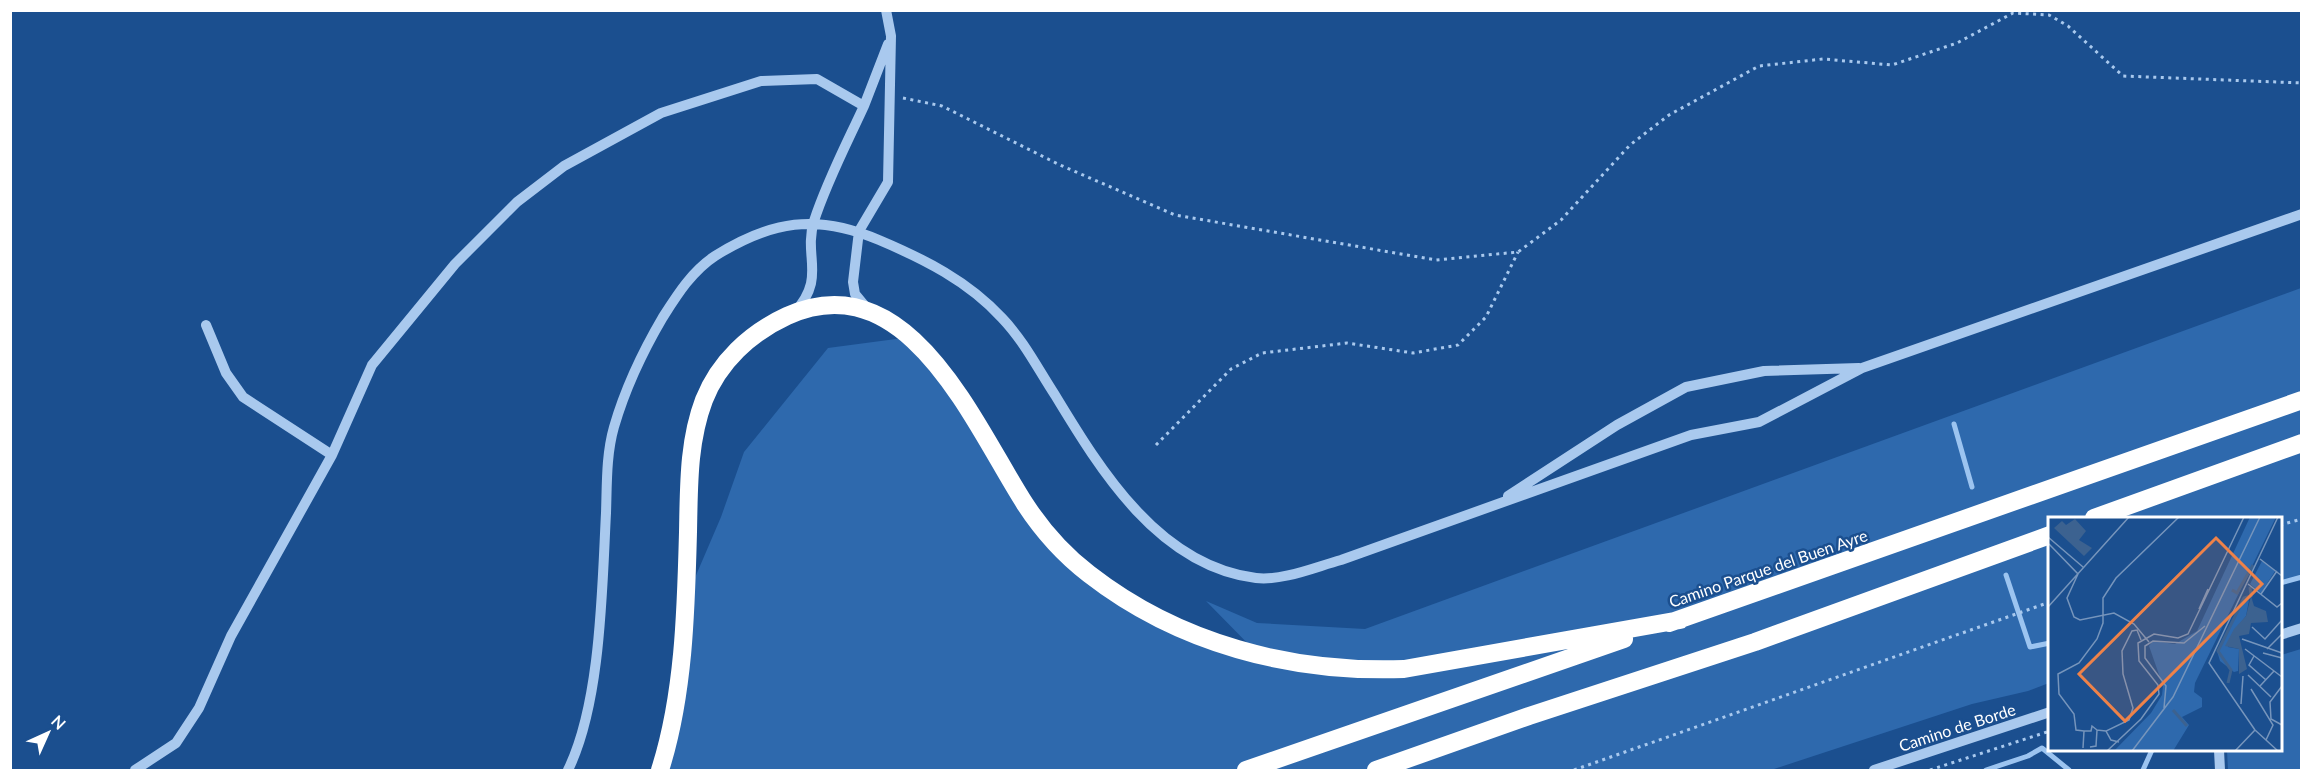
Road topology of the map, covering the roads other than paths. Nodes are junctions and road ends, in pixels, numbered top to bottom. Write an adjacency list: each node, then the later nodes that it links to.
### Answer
1 (886, 10): 2 (street)
2 (891, 36): 3 (street); 6 (street)
3 (864, 106): 5 (street); 13 (street)
4 (2301, 213): 10 (street)
5 (813, 223): 6 (street); 7 (street); 23 (street)
6 (859, 231): 8 (street); 14 (street)
7 (794, 313): 8 (highway); 24 (highway)
8 (871, 314): 17 (highway)
9 (206, 325): 13 (street)
10 (1862, 368): 14 (street); 14 (street)
11 (2301, 400): 17 (highway, Camino Parque del Buen Ayre)
12 (2301, 443): 15 (highway)
13 (332, 455): 22 (street)
14 (1493, 505)
15 (2099, 517)
16 (2048, 535): 26 (highway)
17 (1680, 620): 25 (highway, Camino Parque del Buen Ayre)
18 (2301, 628): 19 (street)
19 (2282, 634)
20 (2048, 712): 27 (street, Camino de Borde)
21 (2219, 751): 28 (street)
22 (135, 771)
23 (568, 771)
24 (660, 771)
25 (1246, 771)
26 (1376, 771)
27 (1874, 771)
28 (2220, 771)

